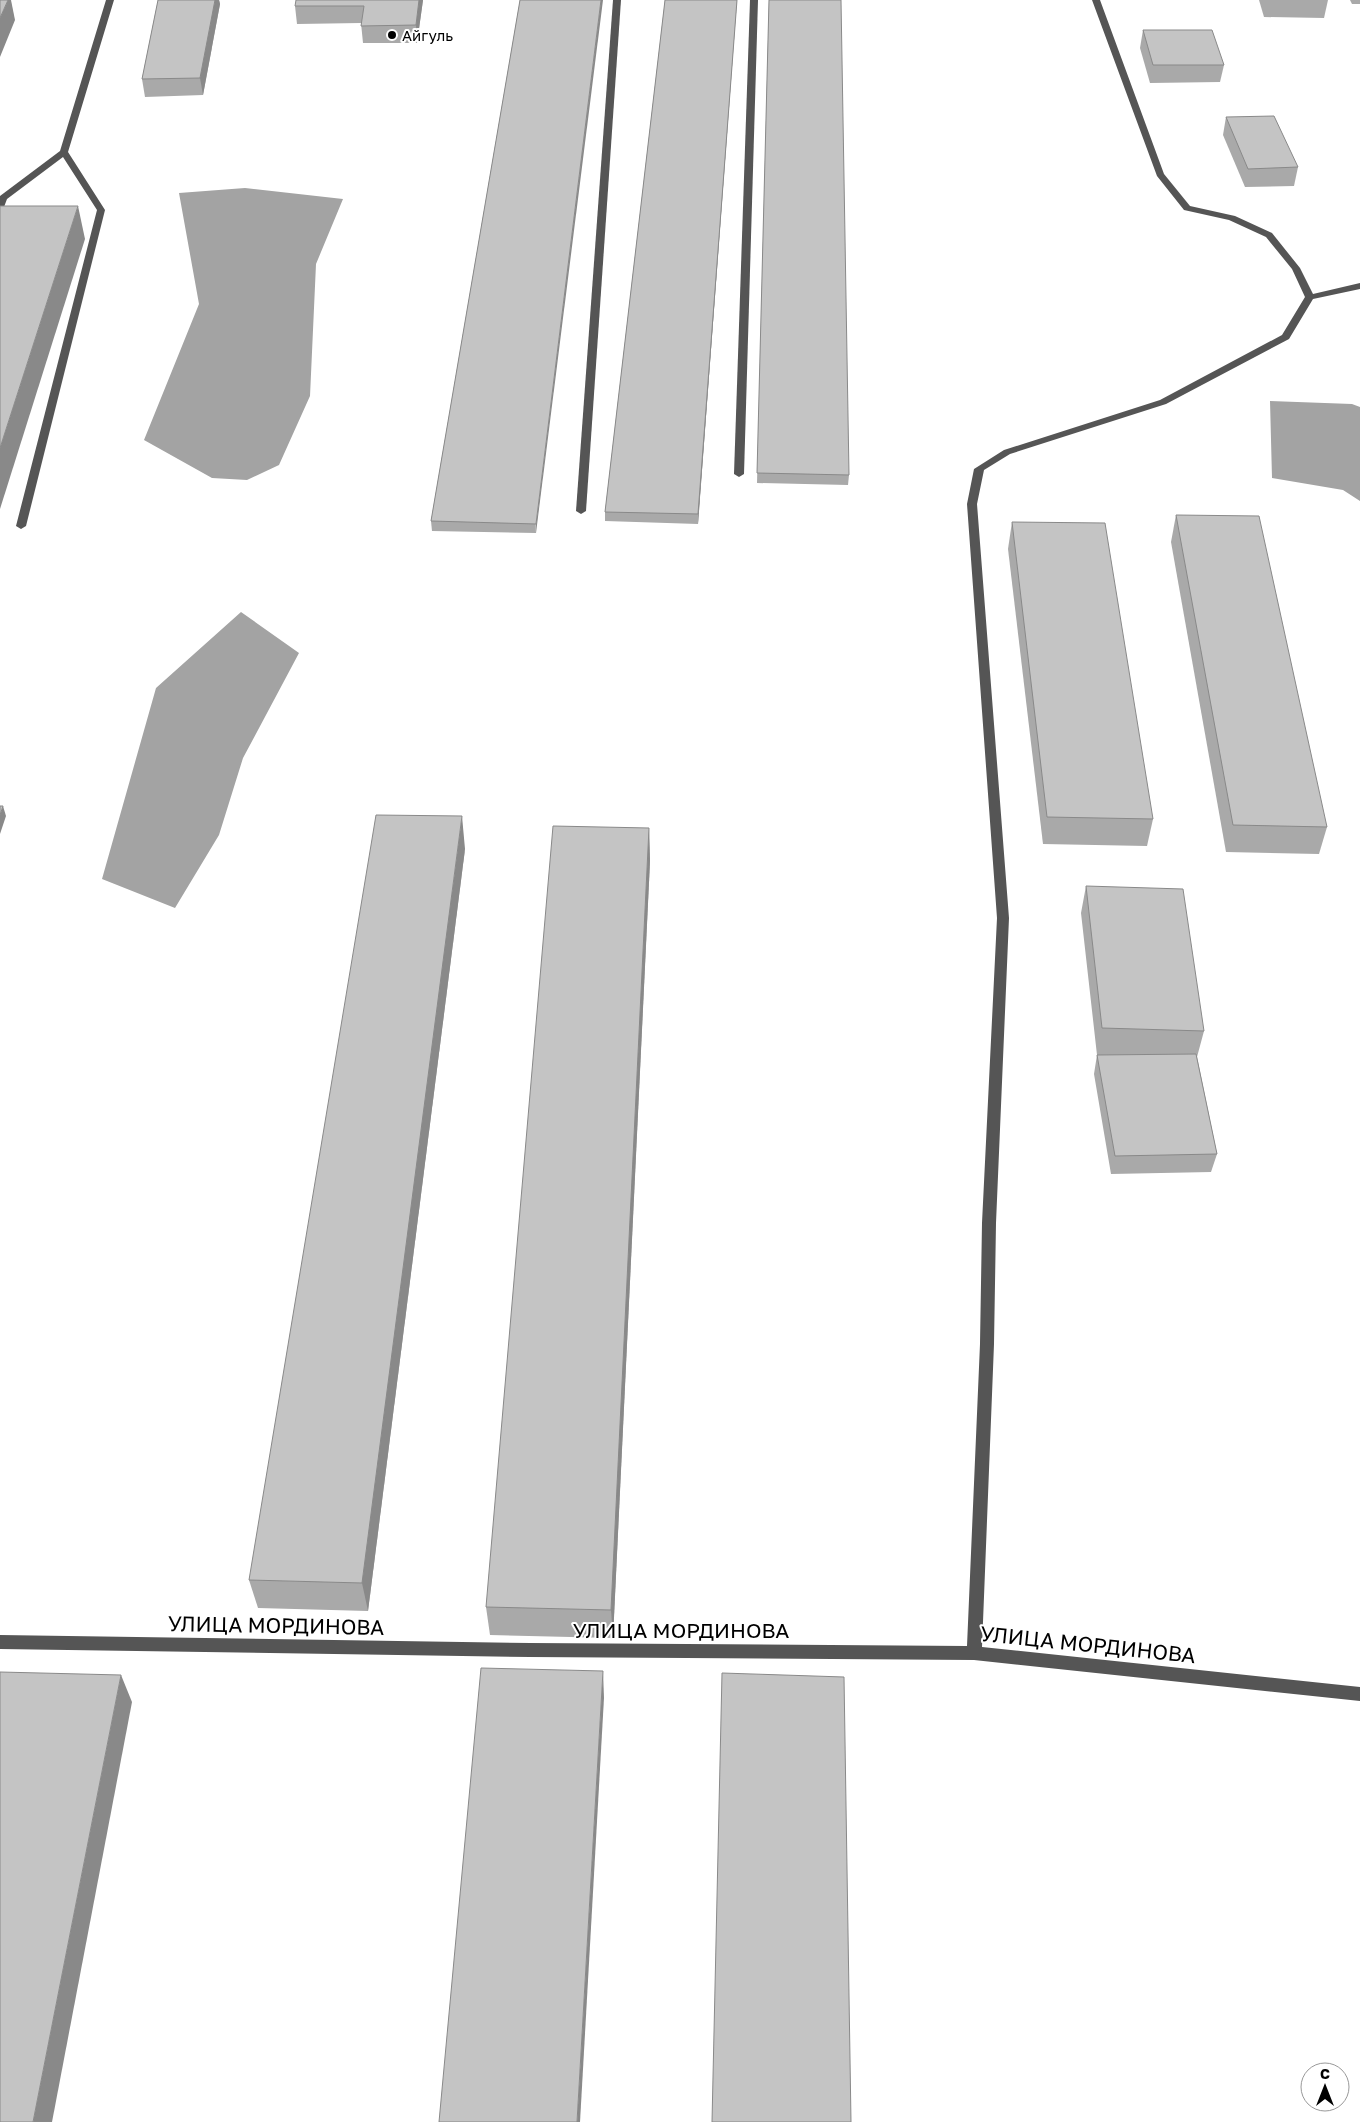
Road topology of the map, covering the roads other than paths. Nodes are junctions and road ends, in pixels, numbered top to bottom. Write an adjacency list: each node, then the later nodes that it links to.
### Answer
1 (110, 0): 5 (street)
2 (617, 0): 10 (street)
3 (754, 0): 9 (street)
4 (1096, 0): 8 (street)
5 (64, 152): 6 (street); 11 (street)
6 (0, 207)
7 (1360, 286): 8 (street)
8 (1310, 297): 13 (street)
9 (739, 474)
10 (581, 511)
11 (21, 526)
12 (0, 1642): 13 (street, УЛИЦА МОРДИНОВА)
13 (974, 1653): 14 (street, УЛИЦА МОРДИНОВА)
14 (1360, 1694)

